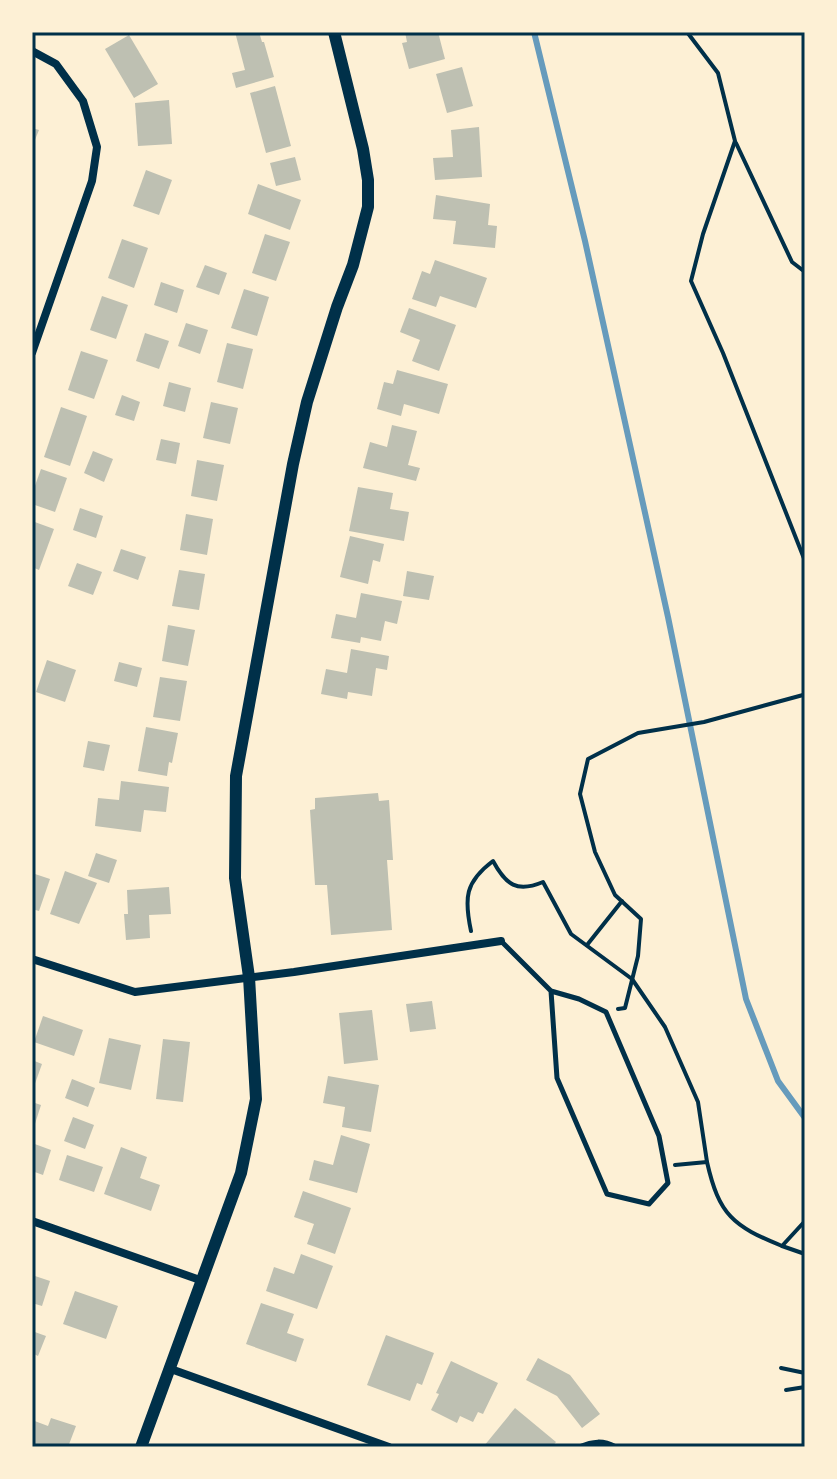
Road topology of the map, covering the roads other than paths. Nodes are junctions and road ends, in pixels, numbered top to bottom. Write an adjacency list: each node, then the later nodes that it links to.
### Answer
1 (334, 32): 6 (street)
2 (32, 51): 3 (street)
3 (32, 353)
4 (501, 941): 6 (street); 7 (lane)
5 (32, 959): 6 (street)
6 (249, 977): 9 (street)
7 (551, 991): 7 (lane)
8 (32, 1221): 9 (street)
9 (200, 1280): 10 (street)
10 (168, 1368): 11 (street); 12 (street)
11 (141, 1447)
12 (389, 1447)
13 (579, 1447): 14 (lane)
14 (616, 1447)

